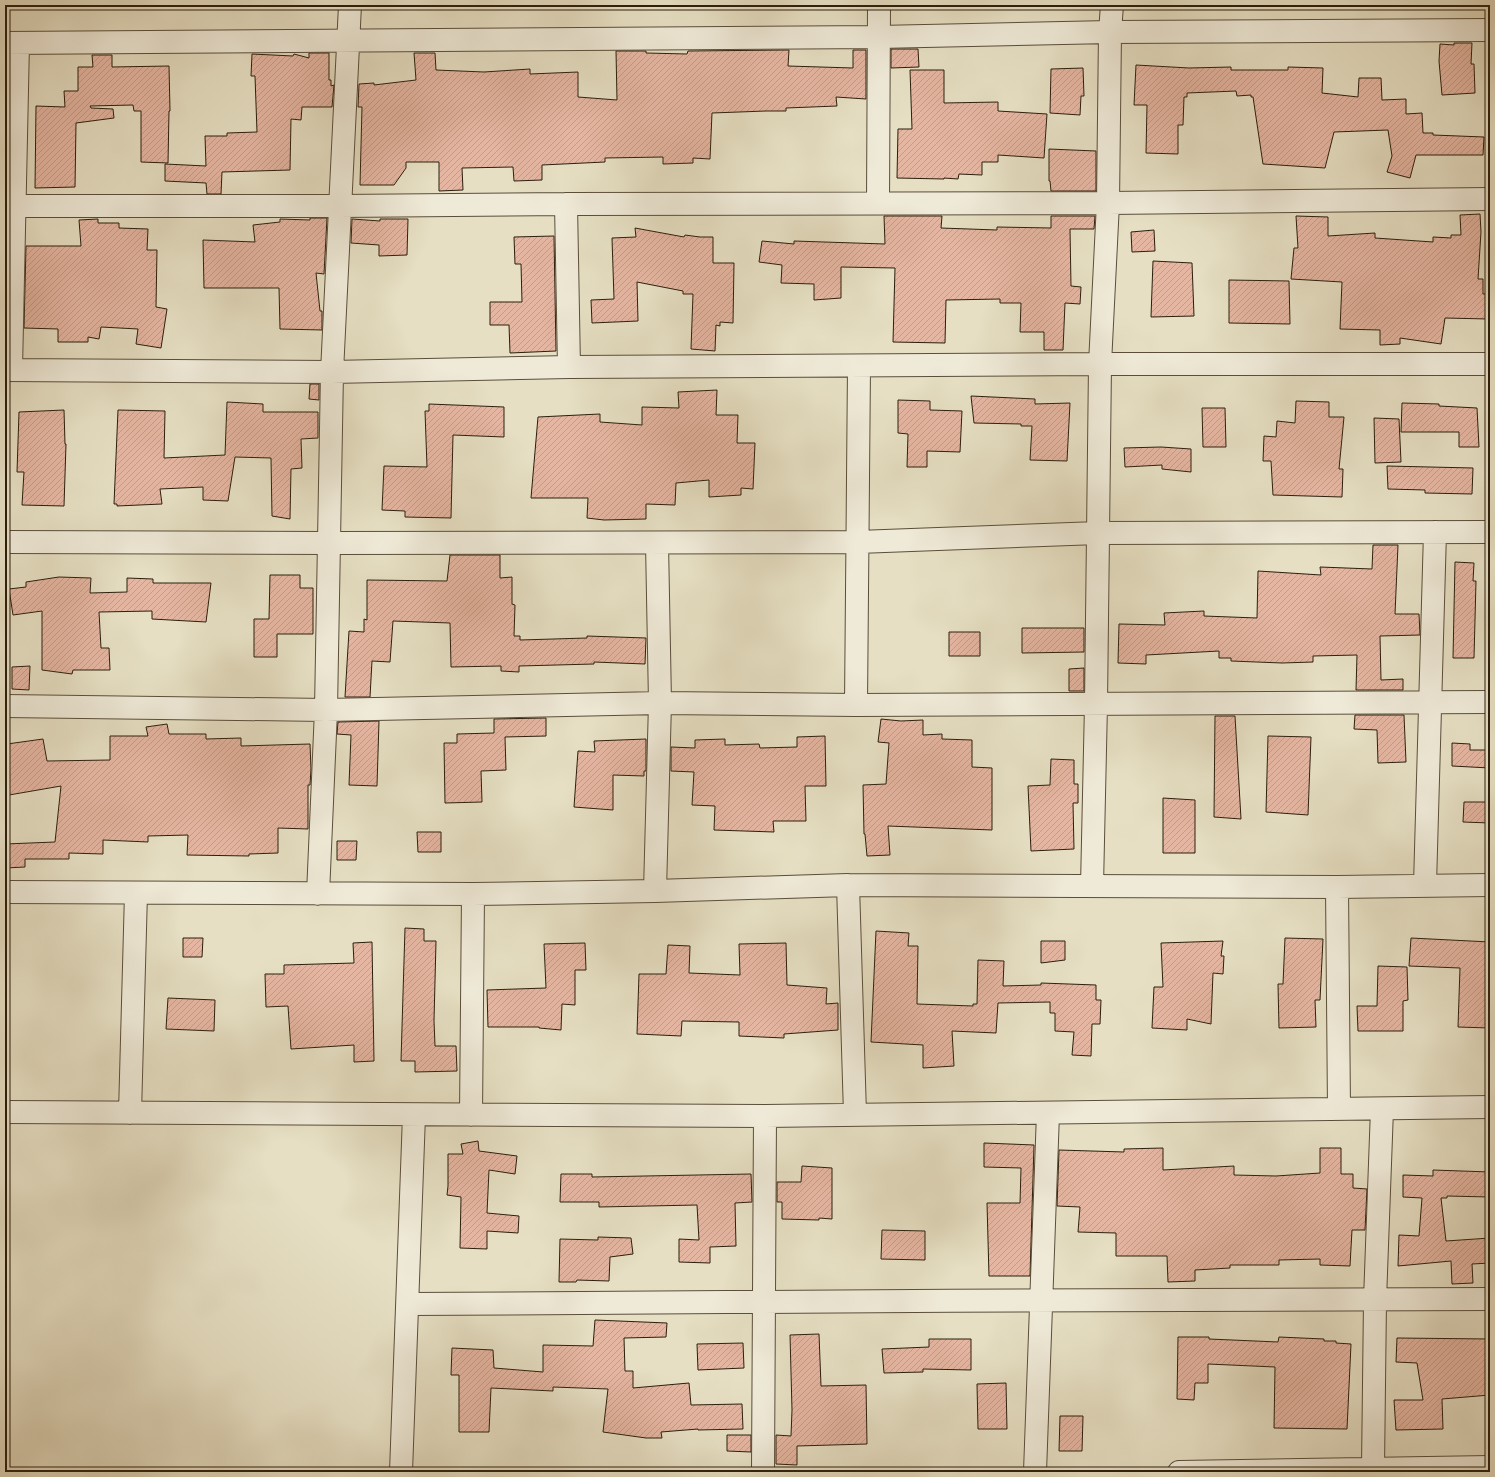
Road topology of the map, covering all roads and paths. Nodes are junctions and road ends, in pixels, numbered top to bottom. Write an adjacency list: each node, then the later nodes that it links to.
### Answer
1 (350, 5): 7 (street)
2 (879, 5): 6 (street)
3 (1112, 5): 5 (street)
4 (1490, 30): 5 (street)
5 (1110, 32): 6 (street); 11 (street)
6 (878, 37): 7 (street); 10 (street)
7 (349, 40): 8 (street); 14 (street)
8 (11, 43): 13 (street)
9 (1490, 199): 11 (street)
10 (878, 203): 11 (street); 12 (street)
11 (1108, 203): 15 (street)
12 (566, 204): 14 (street); 18 (street)
13 (10, 206): 14 (street); 19 (street)
14 (340, 206): 20 (street)
15 (1100, 364): 16 (street); 17 (street); 23 (street)
16 (1490, 364)
17 (859, 366): 18 (street); 25 (street)
18 (569, 368): 20 (street)
19 (8, 370): 20 (street)
20 (332, 372): 26 (street)
21 (1435, 532): 22 (street); 23 (street); 28 (street)
22 (1490, 532)
23 (1098, 533): 25 (street); 31 (street)
24 (5, 542): 26 (street)
25 (858, 542): 27 (street); 32 (street)
26 (328, 543): 27 (street); 34 (street)
27 (657, 543): 30 (street)
28 (1430, 702): 29 (street); 31 (street); 36 (street)
29 (1490, 702)
30 (660, 703): 32 (street); 34 (street); 40 (street)
31 (1096, 704): 32 (street); 38 (street)
32 (856, 705)
33 (5, 706): 34 (street)
34 (326, 710): 43 (street)
35 (848, 885): 38 (street); 40 (street); 51 (street)
36 (1425, 885): 37 (street); 39 (street)
37 (1490, 885)
38 (1092, 886): 39 (street)
39 (1337, 887): 46 (street)
40 (655, 891): 44 (street)
41 (5, 892): 42 (street)
42 (136, 893): 43 (street); 49 (street)
43 (318, 894): 44 (street)
44 (473, 894): 53 (street)
45 (1490, 1108): 47 (street)
46 (1339, 1109): 47 (street); 50 (street)
47 (1382, 1109): 56 (street)
48 (5, 1112): 49 (street)
49 (130, 1113): 52 (street)
50 (1048, 1113): 51 (street); 58 (street)
51 (856, 1114): 54 (street)
52 (414, 1115): 53 (street); 59 (street)
53 (471, 1116): 54 (street)
54 (764, 1116): 57 (street)
55 (1490, 1299): 56 (street)
56 (1375, 1300): 58 (street); 61 (street)
57 (765, 1301): 58 (street); 59 (street); 63 (street)
58 (1041, 1301): 64 (street)
59 (408, 1304): 62 (street)
60 (1490, 1467): 61 (street)
61 (1373, 1468): 66 (street)
62 (401, 1472)
63 (764, 1472)
64 (1035, 1472)
65 (1179, 1472): 66 (street)
66 (1222, 1472)

